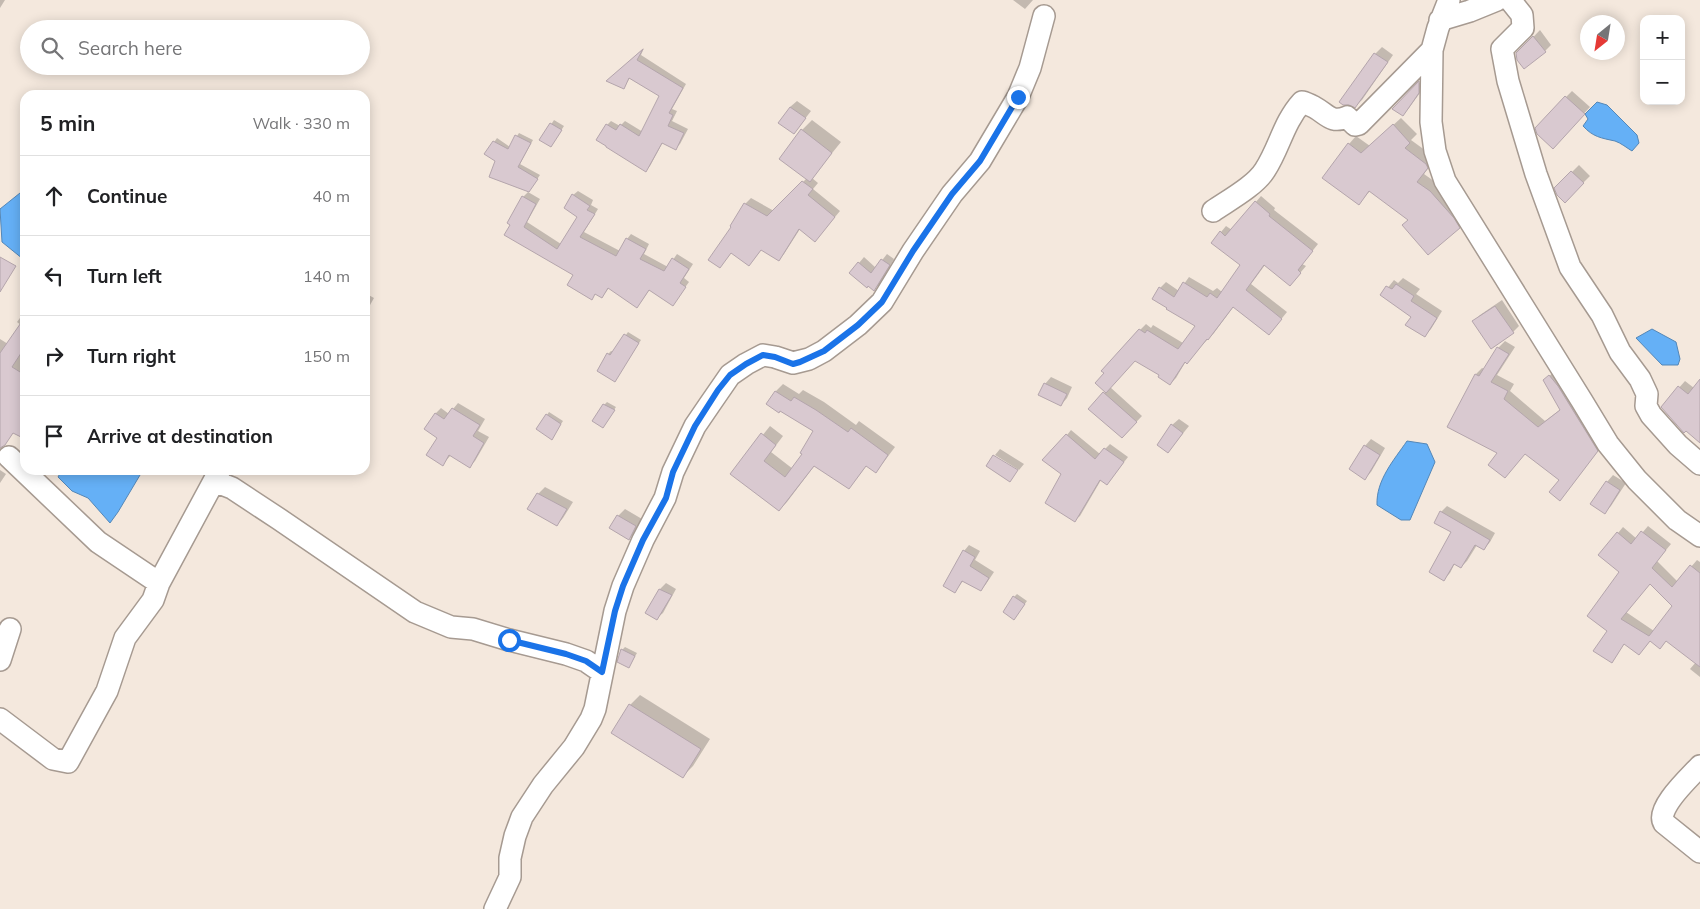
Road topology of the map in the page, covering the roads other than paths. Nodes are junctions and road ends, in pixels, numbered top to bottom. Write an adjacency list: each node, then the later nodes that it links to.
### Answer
1 (1449, 0): 5 (street)
2 (1497, 0): 5 (street)
3 (1510, 0): 9 (street)
4 (1044, 16): 17 (street)
5 (1440, 20): 6 (street)
6 (1432, 50): 7 (street); 13 (street)
7 (1213, 211)
8 (9, 457): 10 (street)
9 (1700, 464)
10 (20, 468)
11 (28, 475): 14 (street)
12 (217, 475): 14 (street); 17 (street)
13 (1700, 536)
14 (159, 582): 18 (street)
15 (10, 629): 16 (street)
16 (0, 660)
17 (602, 672): 21 (street)
18 (0, 719)
19 (1700, 766): 20 (street)
20 (1700, 852)
21 (495, 909)

